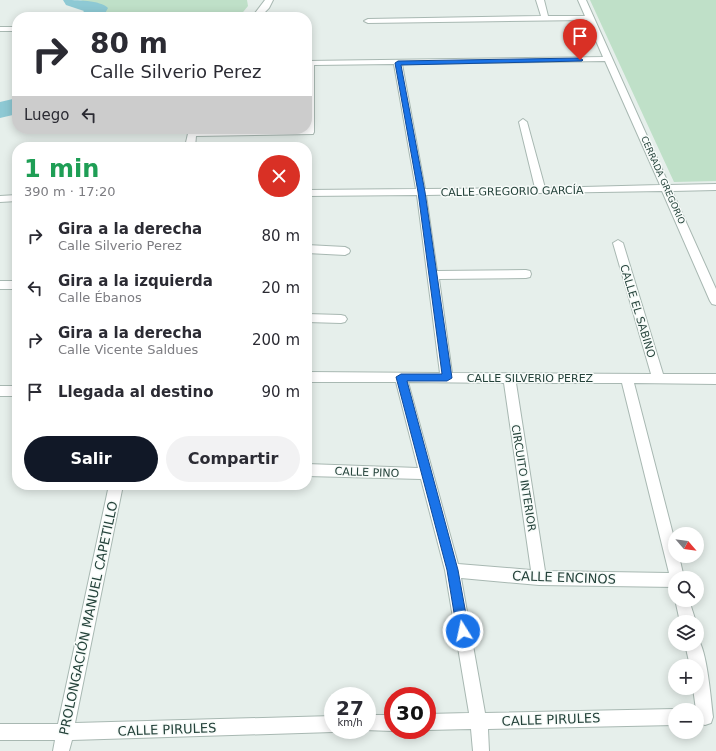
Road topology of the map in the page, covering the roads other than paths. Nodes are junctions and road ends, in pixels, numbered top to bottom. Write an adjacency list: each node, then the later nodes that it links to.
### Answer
1 (269, 0): 4 (street)
2 (540, 0): 5 (street)
3 (582, 0): 6 (street, CERRADA GREGORIO)
4 (261, 12)
5 (545, 18): 6 (street); 7 (street)
6 (590, 18): 10 (street, CERRADA GREGORIO)
7 (368, 21)
8 (0, 29): 9 (street)
9 (12, 29)
10 (608, 59): 12 (street); 14 (street, CERRADA GREGORIO)
11 (312, 63): 12 (street)
12 (398, 63): 17 (street)
13 (523, 122): 16 (street)
14 (666, 187): 15 (street, CALLE GREGORIO GARCÍA); 16 (street, CALLE GREGORIO GARCÍA); 26 (street, CERRADA GREGORIO)
15 (716, 187)
16 (541, 191): 17 (street, CALLE GREGORIO GARCÍA)
17 (421, 192): 18 (street, CALLE GREGORIO GARCÍA); 25 (street)
18 (312, 193)
19 (12, 198): 20 (street)
20 (0, 199)
21 (618, 243): 37 (street, CALLE EL SABINO)
22 (312, 249): 23 (street)
23 (345, 250)
24 (526, 274): 25 (street)
25 (432, 275): 34 (street)
26 (713, 283): 29 (street, CERRADA GREGORIO)
27 (12, 285): 28 (street)
28 (0, 286)
29 (716, 301)
30 (312, 318): 31 (street)
31 (341, 319)
32 (312, 377): 33 (street, CALLE SILVERIO PEREZ)
33 (401, 377): 34 (street, CALLE SILVERIO PEREZ); 42 (street)
34 (447, 378): 35 (street, CALLE SILVERIO PEREZ)
35 (509, 378): 36 (street, CALLE SILVERIO PEREZ); 46 (street, CIRCUITO INTERIOR)
36 (627, 378): 37 (street, CALLE SILVERIO PEREZ); 45 (street)
37 (658, 378): 38 (street, CALLE SILVERIO PEREZ)
38 (716, 379)
39 (0, 391): 40 (street)
40 (12, 391)
41 (312, 470): 42 (street, CALLE PINO)
42 (427, 474): 44 (street)
43 (115, 490): 55 (street, PROLONGACIÓN MANUEL CAPETILLO)
44 (452, 570): 46 (street, CALLE ENCINOS); 52 (street)
45 (674, 571)
46 (539, 578): 47 (street, CALLE ENCINOS)
47 (668, 579)
48 (695, 651): 49 (street)
49 (706, 716)
50 (668, 717): 52 (street, CALLE PIRULES)
51 (436, 722): 52 (street, CALLE PIRULES)
52 (479, 722): 57 (street)
53 (324, 724): 55 (street, CALLE PIRULES)
54 (0, 732): 55 (street, CALLE PIRULES)
55 (64, 732): 56 (street, PROLONGACIÓN MANUEL CAPETILLO)
56 (61, 751)
57 (481, 751)

